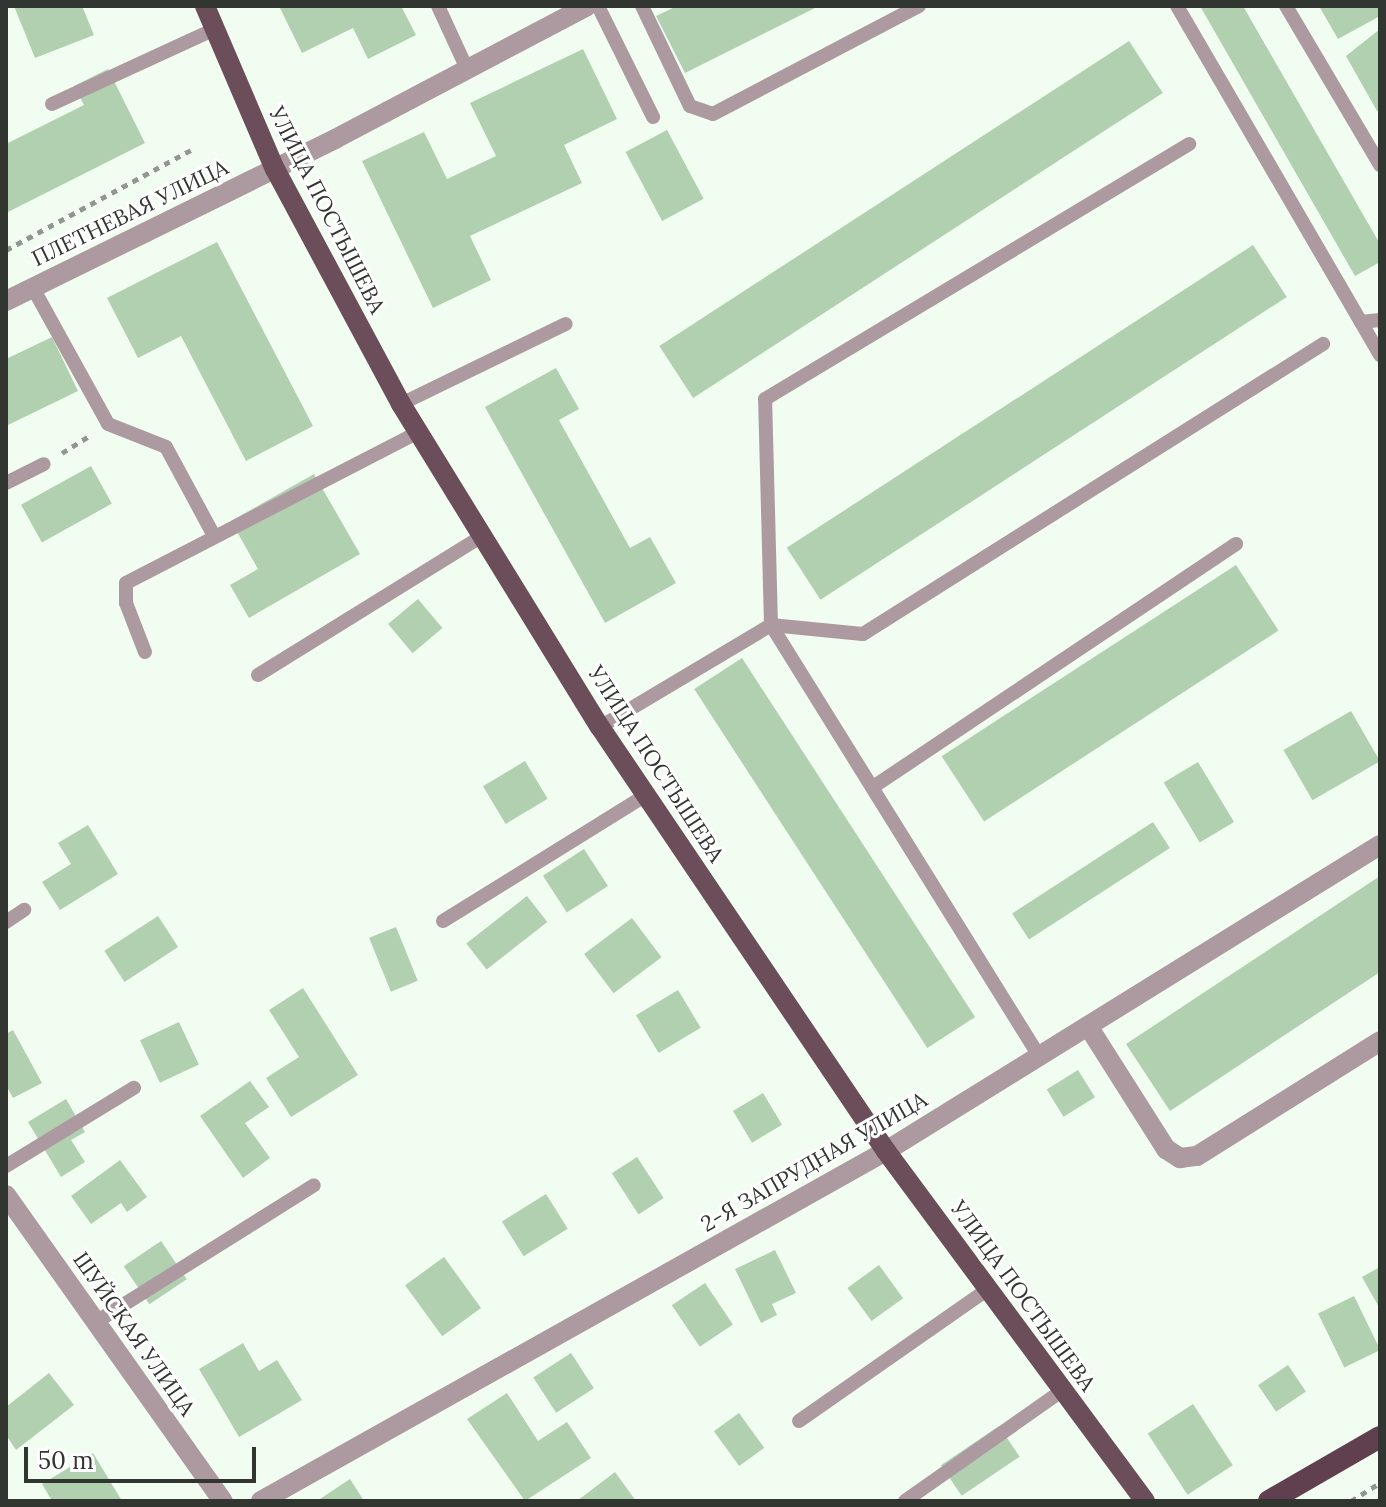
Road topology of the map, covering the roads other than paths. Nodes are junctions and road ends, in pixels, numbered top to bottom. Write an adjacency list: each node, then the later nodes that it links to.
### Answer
1 (205, 6): 9 (main road, УЛИЦА ПОСТЫШЕВА)
2 (438, 6): 10 (lane)
3 (587, 6): 10 (street, ПЛЕТНЕВАЯ УЛИЦА)
4 (598, 6): 12 (lane)
5 (642, 6): 6 (lane)
6 (919, 6)
7 (1177, 6): 19 (lane)
8 (1286, 6): 14 (lane)
9 (215, 29): 11 (lane); 15 (main road, УЛИЦА ПОСТЫШЕВА)
10 (467, 69): 15 (street, ПЛЕТНЕВАЯ УЛИЦА)
11 (52, 104)
12 (653, 117)
13 (1189, 144): 30 (lane)
14 (1380, 165)
15 (275, 169): 16 (street, ПЛЕТНЕВАЯ УЛИЦА); 23 (main road, УЛИЦА ПОСТЫШЕВА)
16 (33, 288): 17 (street, ПЛЕТНЕВАЯ УЛИЦА); 27 (lane)
17 (6, 301)
18 (1380, 320): 19 (lane)
19 (1361, 322): 22 (lane)
20 (566, 324): 23 (lane)
21 (1323, 344): 30 (lane)
22 (1380, 355)
23 (401, 404): 24 (main road, УЛИЦА ПОСТЫШЕВА)
24 (418, 432): 27 (lane); 28 (main road, УЛИЦА ПОСТЫШЕВА)
25 (44, 464): 26 (lane)
26 (6, 483)
27 (213, 534): 31 (lane)
28 (482, 536): 32 (lane); 33 (main road, УЛИЦА ПОСТЫШЕВА)
29 (1236, 544): 34 (lane)
30 (771, 625): 33 (lane); 34 (lane)
31 (145, 652)
32 (258, 675)
33 (600, 727): 35 (main road, УЛИЦА ПОСТЫШЕВА)
34 (873, 787): 42 (lane)
35 (646, 795): 38 (lane); 44 (main road, УЛИЦА ПОСТЫШЕВА)
36 (1380, 845): 40 (street, 2-Я ЗАПРУДНАЯ УЛИЦА)
37 (24, 910): 39 (lane)
38 (443, 921)
39 (6, 922)
40 (1088, 1026): 41 (street); 42 (street, 2-Я ЗАПРУДНАЯ УЛИЦА)
41 (1380, 1041)
42 (1039, 1056): 44 (street, 2-Я ЗАПРУДНАЯ УЛИЦА)
43 (134, 1088): 45 (lane)
44 (886, 1151): 48 (main road, УЛИЦА ПОСТЫШЕВА); 54 (street, 2-Я ЗАПРУДНАЯ УЛИЦА)
45 (6, 1166)
46 (314, 1185): 49 (lane)
47 (6, 1195): 49 (street, ШУЙСКАЯ УЛИЦА)
48 (988, 1289): 50 (main road, УЛИЦА ПОСТЫШЕВА); 51 (lane)
49 (96, 1322): 53 (street, ШУЙСКАЯ УЛИЦА)
50 (1063, 1390): 55 (lane); 56 (main road, УЛИЦА ПОСТЫШЕВА)
51 (799, 1421)
52 (1380, 1437): 57 (highway)
53 (223, 1501)
54 (261, 1501)
55 (905, 1501)
56 (1145, 1501)
57 (1269, 1501)

